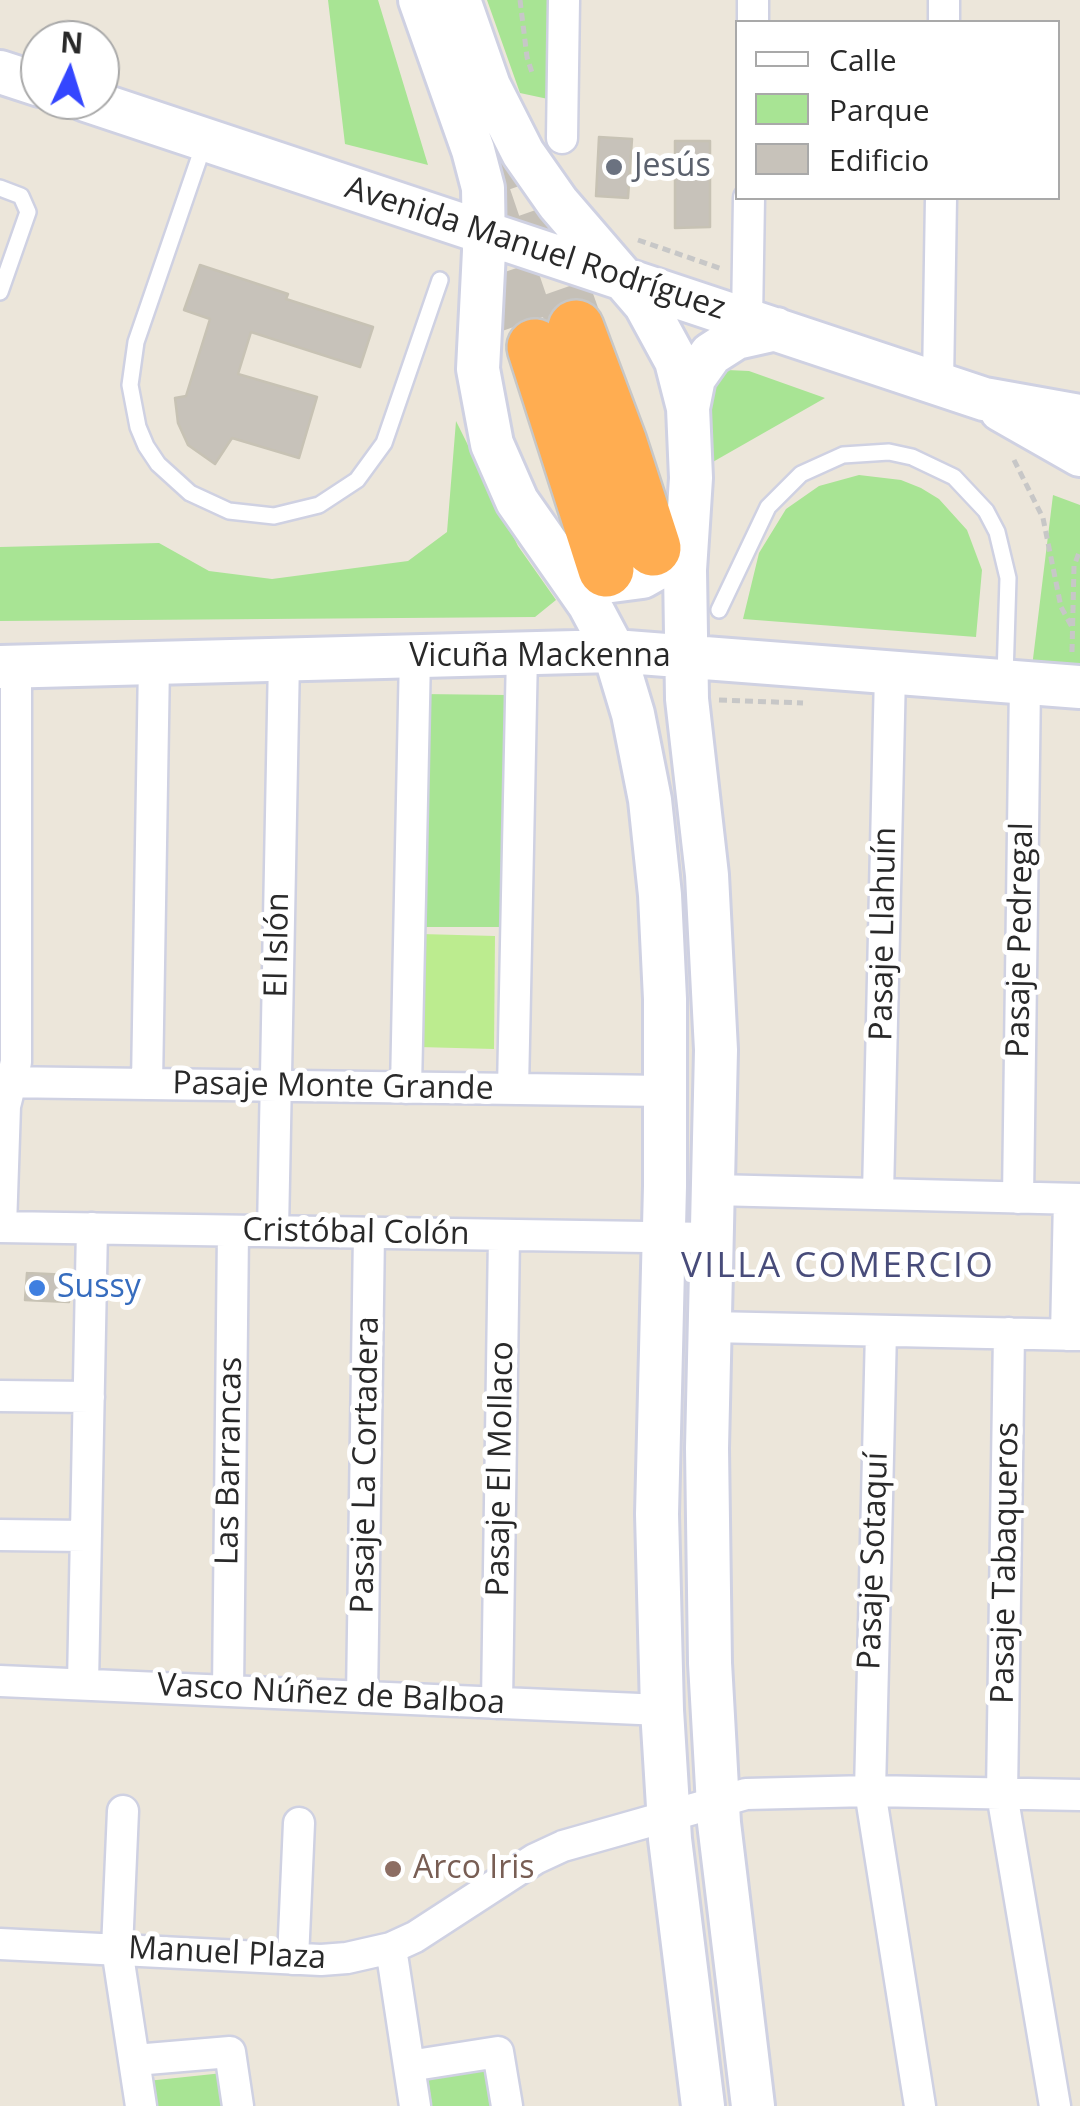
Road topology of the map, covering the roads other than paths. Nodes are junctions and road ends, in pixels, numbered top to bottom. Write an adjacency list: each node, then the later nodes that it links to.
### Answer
1 (420, 0): 10 (main road)
2 (459, 0): 12 (main road)
3 (564, 0): 5 (street)
4 (120, 111): 6 (main road, Avenida Manuel Rodríguez)
5 (562, 138)
6 (205, 140): 10 (main road, Avenida Manuel Rodríguez); 11 (lane)
7 (0, 188): 13 (lane)
8 (750, 200): 14 (street)
9 (941, 200): 16 (street)
10 (484, 232): 12 (main road, Avenida Manuel Rodríguez); 21 (main road)
11 (440, 280)
12 (626, 280): 14 (main road, Avenida Manuel Rodríguez); 18 (main road)
13 (0, 292)
14 (762, 324): 16 (main road, Avenida Manuel Rodríguez); 18 (main road)
15 (556, 337): 21 (highway)
16 (938, 384): 17 (main road, Avenida Manuel Rodríguez)
17 (984, 399): 19 (main road, Avenida Manuel Rodríguez); 20 (main road, Avenida Manuel Rodríguez)
18 (688, 408): 21 (main road)
19 (1080, 416)
20 (1080, 455)
21 (628, 555): 23 (main road); 26 (main road)
22 (719, 610): 31 (lane)
23 (614, 652): 24 (main road, Vicuña Mackenna); 26 (main road, Vicuña Mackenna); 38 (main road)
24 (522, 653): 25 (main road, Vicuña Mackenna); 37 (street)
25 (415, 655): 27 (main road, Vicuña Mackenna); 36 (street)
26 (686, 658): 30 (main road, Vicuña Mackenna); 39 (main road)
27 (284, 659): 28 (main road, Vicuña Mackenna); 35 (street, El Islón)
28 (154, 663): 29 (main road, Vicuña Mackenna); 34 (street)
29 (8, 667): 33 (street)
30 (890, 673): 31 (main road, Vicuña Mackenna); 40 (street, Pasaje Llahuín)
31 (1015, 682): 32 (main road, Vicuña Mackenna); 41 (street, Pasaje Pedregal)
32 (1080, 687)
33 (5, 1082): 34 (street, Pasaje Monte Grande); 43 (street)
34 (147, 1084): 35 (street, Pasaje Monte Grande)
35 (276, 1086): 36 (street, Pasaje Monte Grande); 46 (street, El Islón)
36 (406, 1088): 37 (street, Pasaje Monte Grande)
37 (513, 1090): 38 (street, Pasaje Monte Grande)
38 (666, 1092): 49 (main road)
39 (712, 1190): 40 (street); 50 (main road)
40 (878, 1194): 41 (street)
41 (1018, 1198): 42 (street)
42 (1074, 1199): 54 (street)
43 (1, 1227): 44 (street, Cristóbal Colón)
44 (92, 1228): 45 (street, Cristóbal Colón); 56 (street)
45 (233, 1231): 46 (street, Cristóbal Colón); 61 (street, Las Barrancas)
46 (273, 1231): 47 (street, Cristóbal Colón)
47 (370, 1233): 48 (street, Cristóbal Colón); 62 (street, Pasaje La Cortadera)
48 (504, 1235): 49 (street, Cristóbal Colón); 63 (street, Pasaje El Mollaco)
49 (664, 1238): 50 (street, Cristóbal Colón); 64 (main road)
50 (711, 1238): 51 (main road)
51 (710, 1327): 52 (street); 68 (main road)
52 (882, 1331): 53 (street); 65 (street, Pasaje Sotaquí)
53 (1009, 1334): 54 (street); 66 (street, Pasaje Tabaqueros)
54 (1073, 1335)
55 (0, 1396): 56 (street)
56 (89, 1398): 58 (street)
57 (0, 1534): 58 (street)
58 (86, 1536): 60 (street)
59 (0, 1681): 60 (street, Vasco Núñez de Balboa)
60 (84, 1684): 61 (street, Vasco Núñez de Balboa)
61 (228, 1691): 62 (street, Vasco Núñez de Balboa)
62 (362, 1697): 63 (street, Vasco Núñez de Balboa)
63 (497, 1703): 64 (street, Vasco Núñez de Balboa)
64 (662, 1710): 70 (main road)
65 (870, 1791): 66 (street, Manuel Plaza); 68 (street, Manuel Plaza); 84 (street, Pasaje Sotaquí)
66 (1002, 1794): 67 (street, Manuel Plaza); 85 (street, Pasaje Tabaqueros)
67 (1080, 1795)
68 (718, 1803): 70 (street, Manuel Plaza); 83 (main road)
69 (123, 1811): 74 (street)
70 (668, 1816): 73 (street, Manuel Plaza); 82 (main road)
71 (299, 1823): 75 (street)
72 (0, 1944): 74 (street, Manuel Plaza)
73 (390, 1948): 75 (street, Manuel Plaza); 77 (street)
74 (117, 1949): 75 (street, Manuel Plaza); 76 (street)
75 (294, 1959)
76 (135, 2060): 78 (street); 79 (street)
77 (409, 2066): 80 (street); 81 (street)
78 (142, 2106)
79 (238, 2106)
80 (415, 2106)
81 (507, 2106)
82 (704, 2106)
83 (753, 2106)
84 (920, 2106)
85 (1055, 2106)

